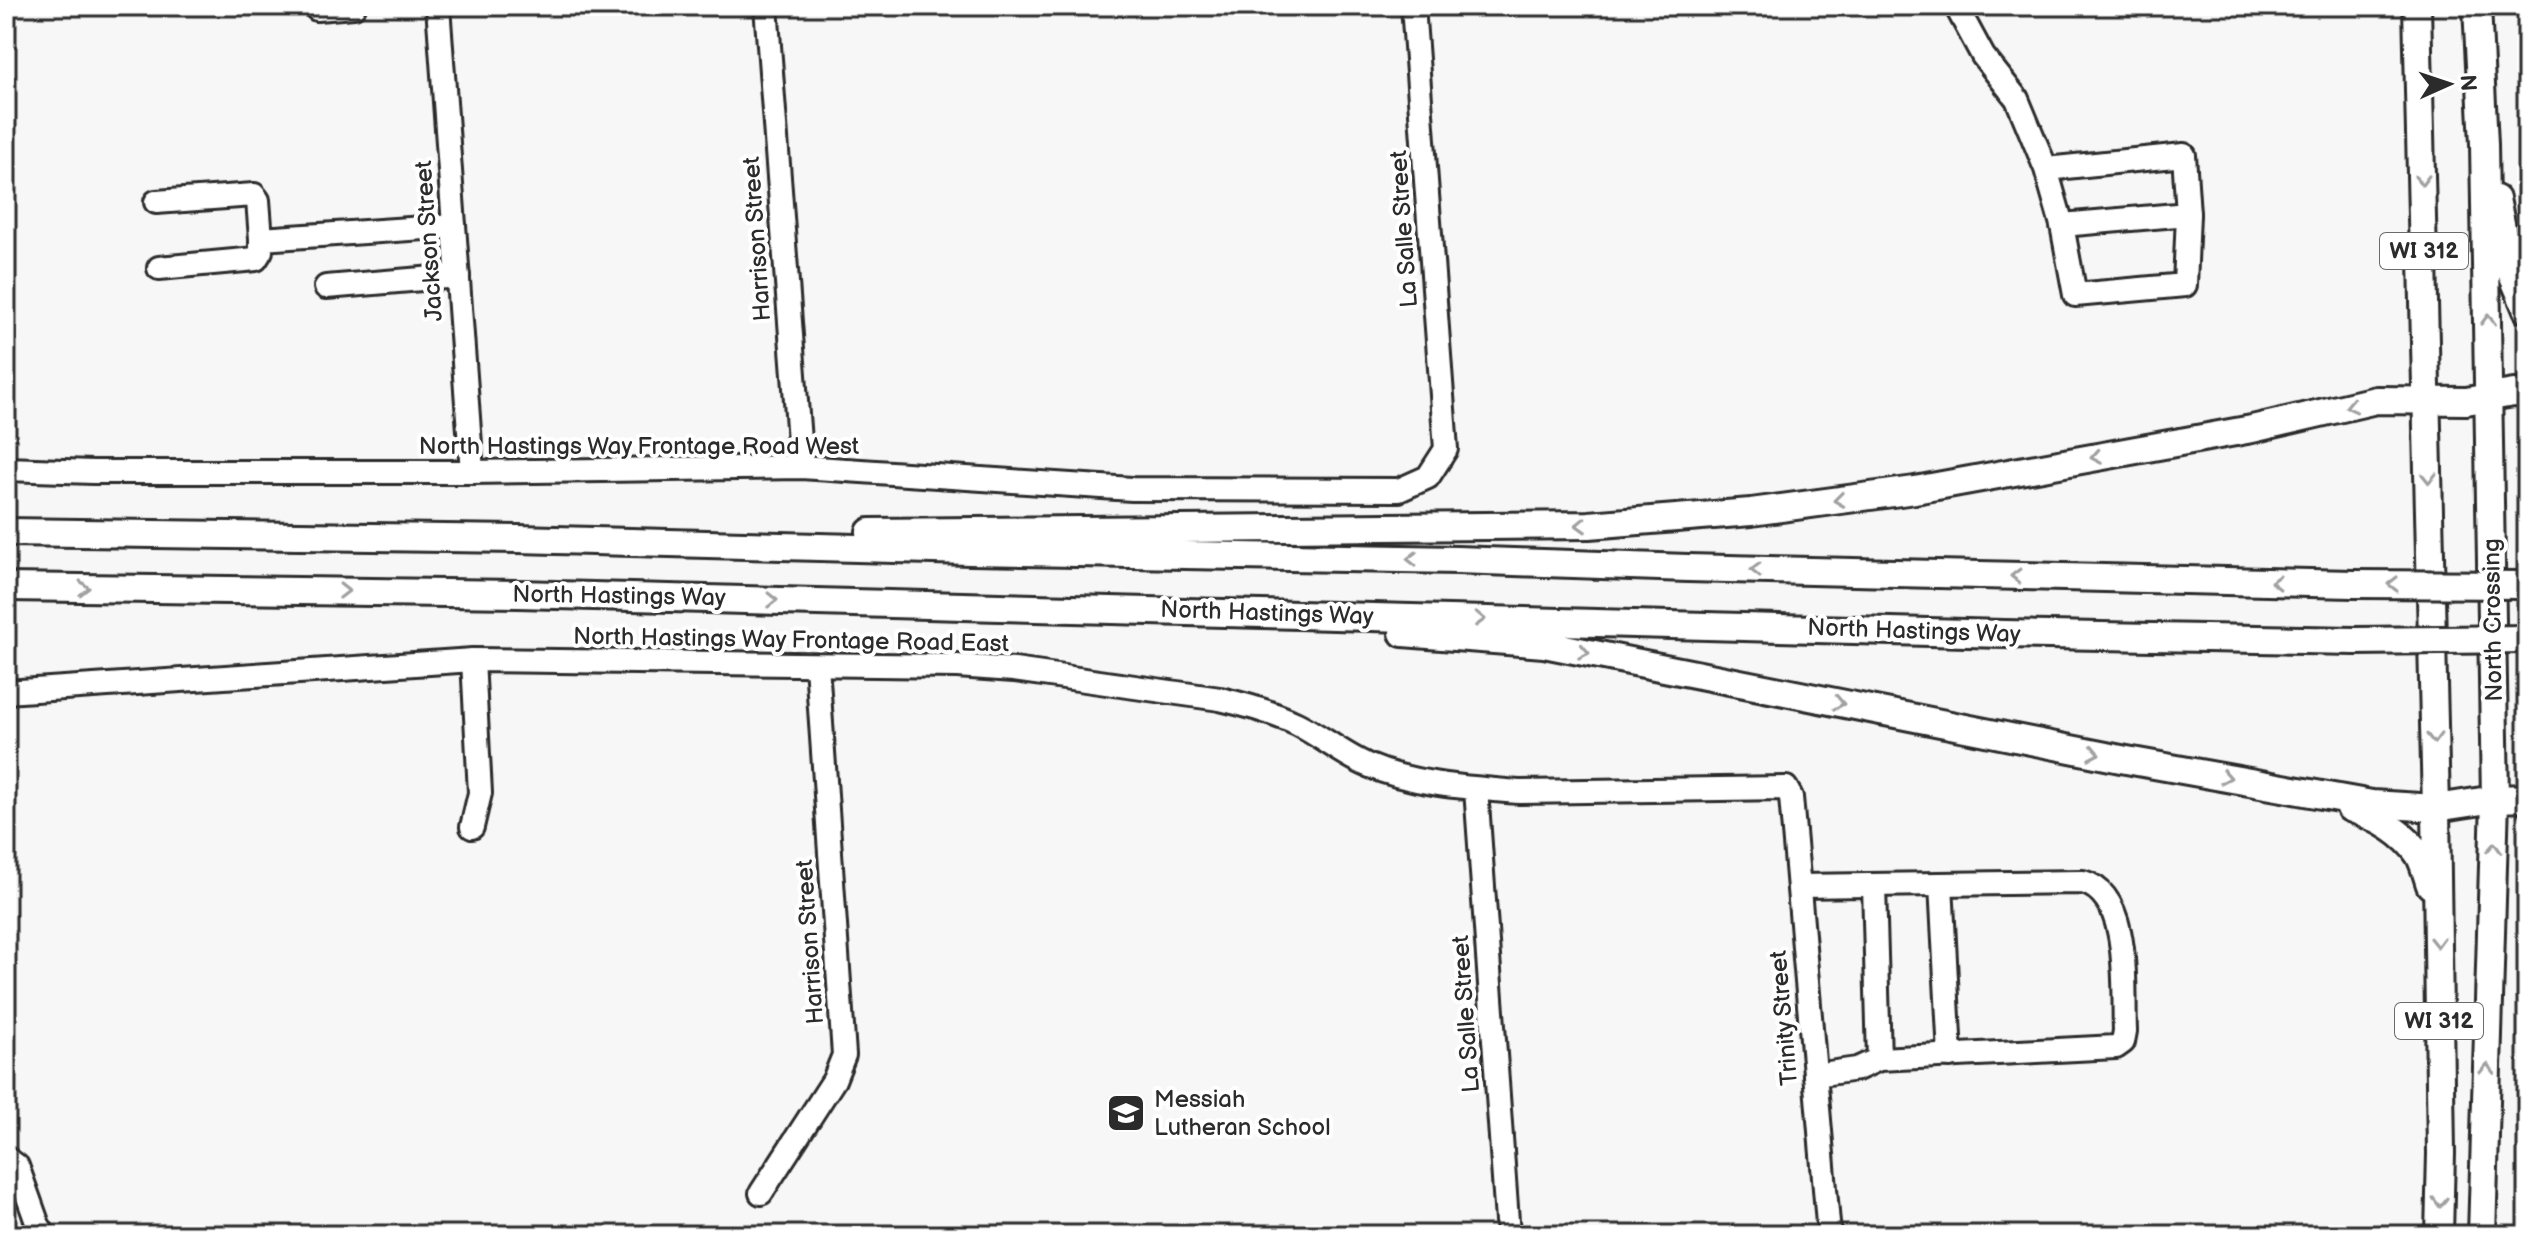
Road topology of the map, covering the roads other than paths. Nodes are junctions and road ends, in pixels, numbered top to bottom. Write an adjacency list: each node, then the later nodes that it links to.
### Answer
1 (354, 6): 8 (street)
2 (438, 6): 14 (street, Jackson Street)
3 (766, 6): 24 (street, Harrison Street)
4 (1413, 6): 23 (street, La Salle Street)
5 (1956, 6): 10 (street)
6 (2417, 6): 22 (main road, WI 312, one-way to 22)
7 (2477, 6): 9 (main road, North Crossing / WI 312)
8 (317, 9)
9 (2484, 144): 19 (main road); 21 (main road, North Crossing / WI 312, one-way to 9)
10 (2046, 169): 12 (street); 13 (street)
11 (156, 202): 15 (street)
12 (2188, 214): 13 (street); 13 (street)
13 (2062, 225)
14 (454, 226): 15 (street); 17 (street, Jackson Street)
15 (261, 239): 16 (street)
16 (159, 268)
17 (458, 276): 18 (street); 26 (street, Jackson Street)
18 (326, 287)
19 (2527, 310)
20 (2527, 394): 21 (main road)
21 (2489, 398): 22 (main road); 40 (main road, North Crossing / WI 312)
22 (2428, 400): 28 (main road, one-way to 28); 41 (main road, WI 312, one-way to 41)
23 (1446, 449): 24 (street, North Hastings Way Frontage Road West)
24 (801, 467): 26 (street, North Hastings Way Frontage Road West)
25 (6, 469): 26 (street, North Hastings Way Frontage Road West)
26 (472, 472)
27 (6, 532): 28 (main road)
28 (518, 539): 29 (main road, one-way to 28, bridge)
29 (2527, 585)
30 (6, 587): 31 (main road, North Hastings Way, one-way to 31)
31 (1004, 605): 32 (main road, North Hastings Way, one-way to 32, bridge); 36 (main road, one-way to 36)
32 (2527, 639)
33 (473, 660): 34 (street, North Hastings Way Frontage Road East); 35 (street, North Hastings Way Frontage Road East); 42 (street)
34 (817, 665): 37 (street, North Hastings Way Frontage Road East); 51 (street, Harrison Street)
35 (6, 692)
36 (2290, 788): 41 (main road); 46 (main road)
37 (1476, 789): 38 (street, North Hastings Way Frontage Road East); 53 (street, La Salle Street)
38 (1791, 797): 44 (street, Trinity Street)
39 (2527, 798): 40 (main road)
40 (2495, 799): 41 (main road); 56 (main road, North Crossing / WI 312, one-way to 40)
41 (2436, 808): 46 (main road, WI 312)
42 (472, 827)
43 (1941, 884): 45 (street); 47 (street); 47 (street)
44 (1799, 886): 45 (street); 49 (street, Trinity Street)
45 (1874, 886): 48 (street)
46 (2437, 906): 55 (main road, WI 312, one-way to 55)
47 (1950, 1056): 48 (street)
48 (1879, 1059): 49 (street)
49 (1815, 1075): 54 (street, Trinity Street)
50 (12, 1162): 52 (street)
51 (761, 1193)
52 (44, 1235)
53 (1508, 1235)
54 (1829, 1235)
55 (2439, 1235)
56 (2482, 1235)

